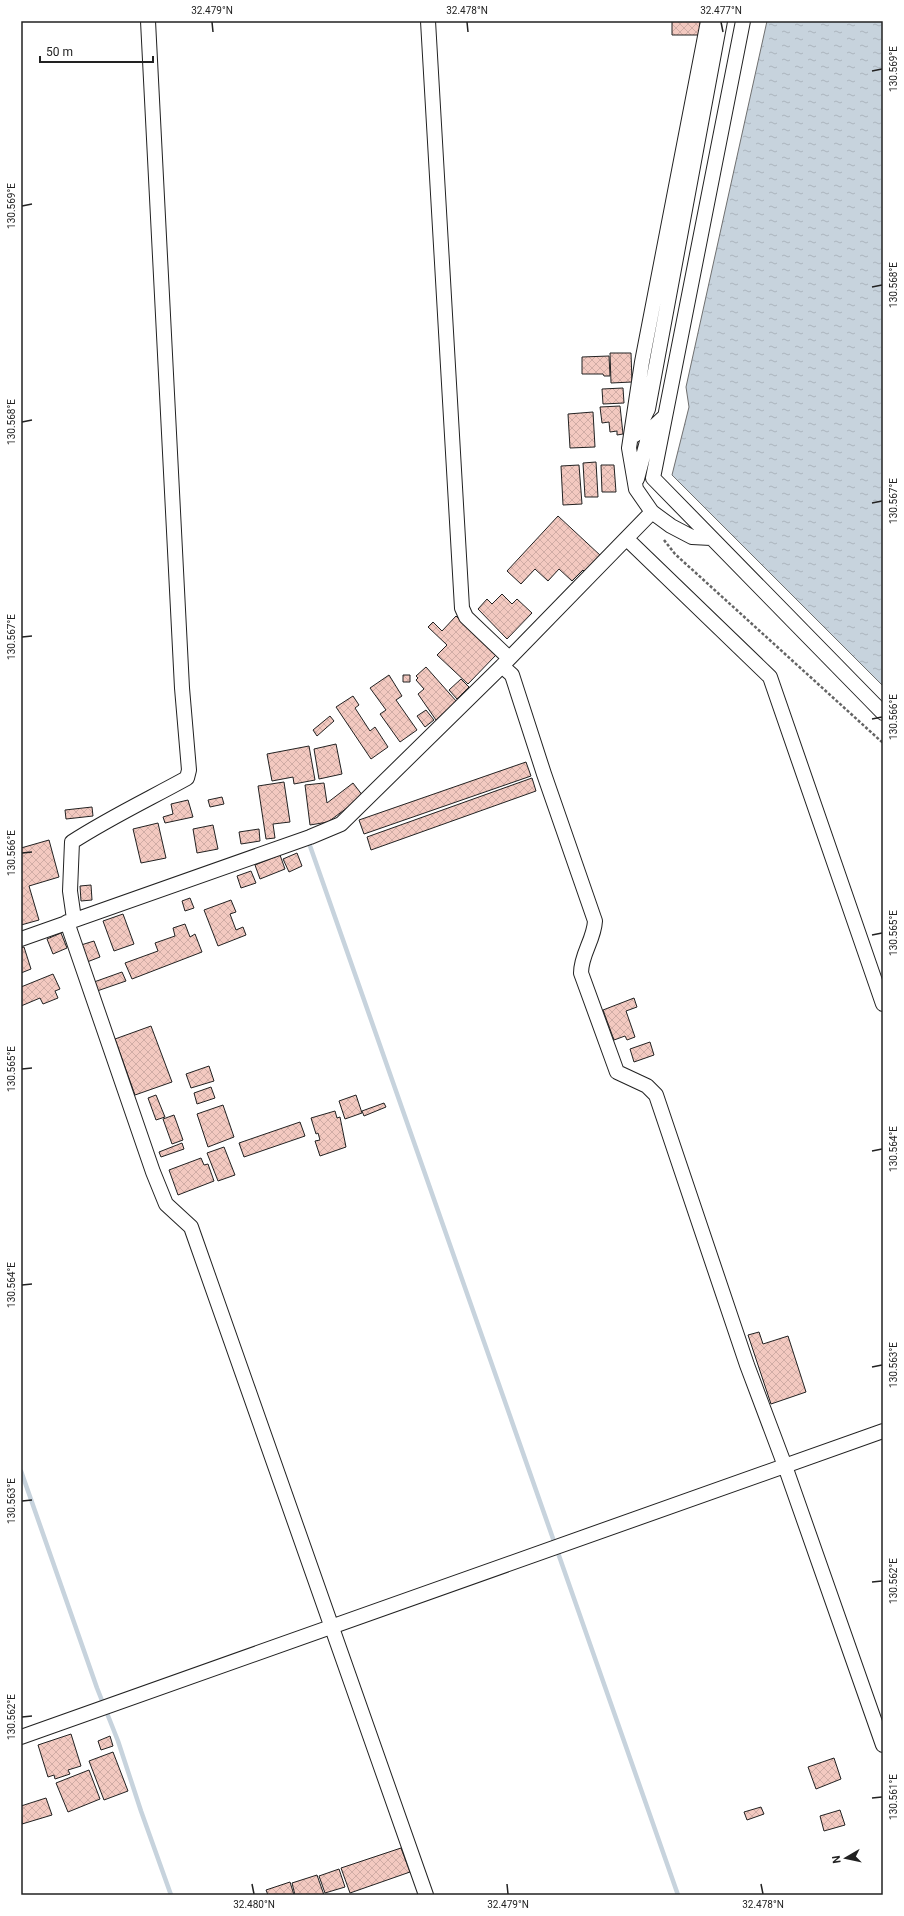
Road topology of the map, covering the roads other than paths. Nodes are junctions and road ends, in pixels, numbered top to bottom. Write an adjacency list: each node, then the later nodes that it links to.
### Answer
1 (148, 21): 14 (street)
2 (428, 21): 12 (street)
3 (708, 21): 7 (street)
4 (720, 21): 7 (street)
5 (744, 21): 6 (street)
6 (665, 416): 8 (street); 10 (street)
7 (629, 448): 8 (street)
8 (636, 489): 9 (street)
9 (644, 521): 10 (street); 11 (street)
10 (711, 538): 13 (street)
11 (627, 539): 12 (street); 16 (street)
12 (505, 662): 14 (street); 18 (street)
13 (883, 713)
14 (70, 921): 15 (street); 19 (street)
15 (21, 939)
16 (883, 1004)
17 (883, 1431): 18 (street)
18 (786, 1466): 19 (street); 21 (street)
19 (332, 1627): 20 (street); 22 (street)
20 (21, 1737)
21 (883, 1745)
22 (426, 1895)

